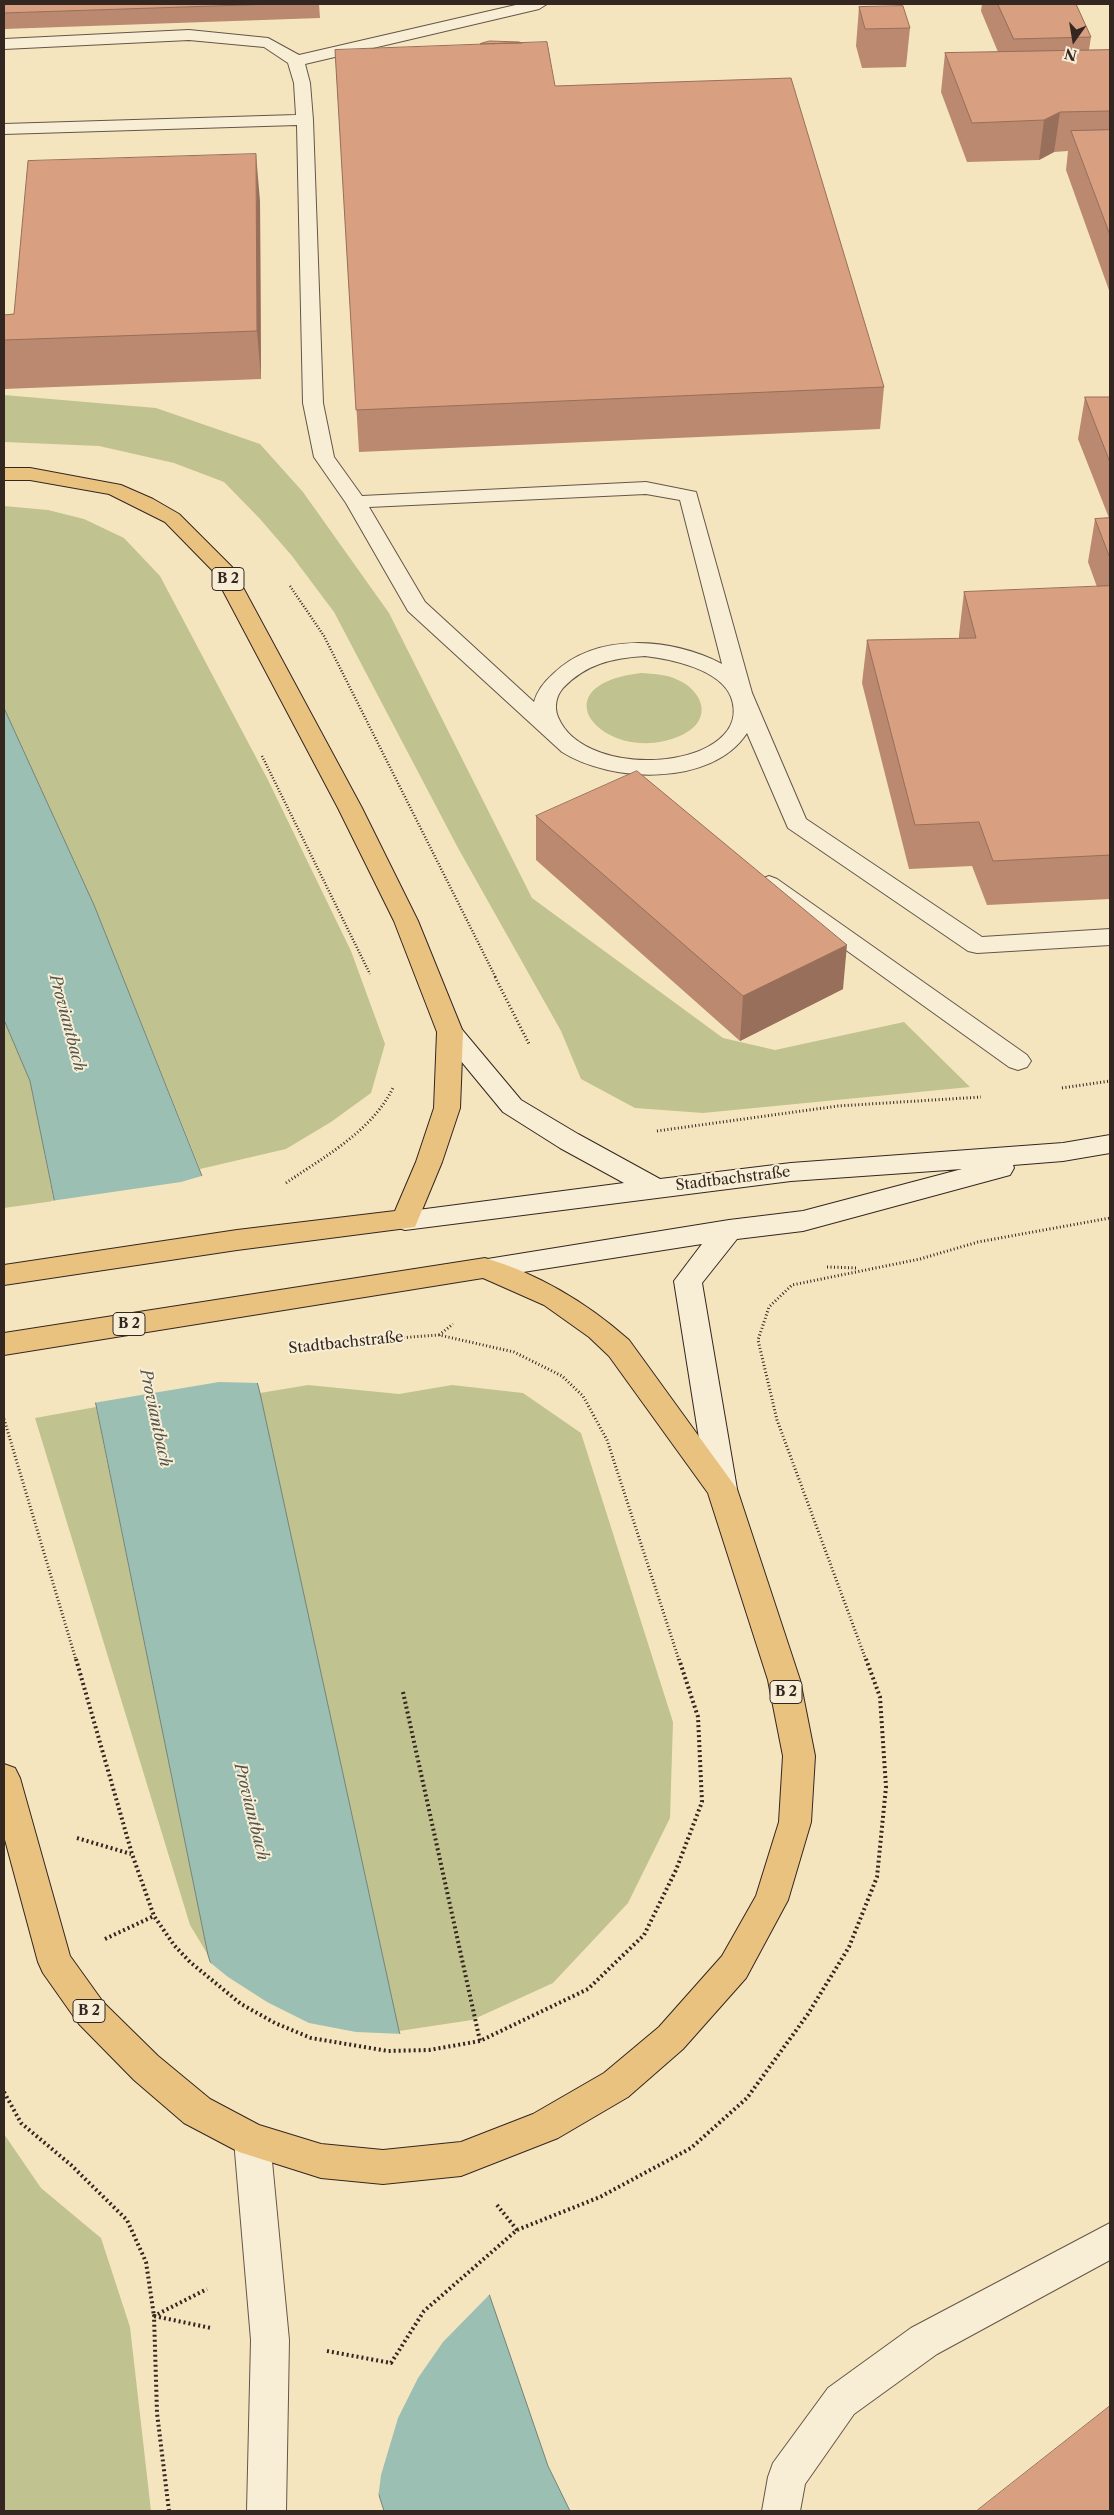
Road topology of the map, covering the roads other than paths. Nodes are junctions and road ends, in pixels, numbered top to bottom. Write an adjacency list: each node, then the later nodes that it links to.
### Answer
1 (540, 4): 3 (main road)
2 (4, 44): 3 (main road)
3 (296, 61): 4 (main road)
4 (306, 120): 5 (main road); 7 (main road)
5 (4, 129)
6 (4, 474): 14 (main road, B 2)
7 (356, 502): 8 (main road); 9 (main road)
8 (741, 693): 9 (main road); 10 (main road); 13 (main road)
9 (552, 730): 10 (main road)
10 (594, 760): 11 (main road)
11 (635, 789)
12 (749, 870): 15 (main road)
13 (1110, 937)
14 (450, 1032): 18 (main road); 19 (main road, B 2)
15 (1018, 1061)
16 (1110, 1144): 17 (main road, Stadtbachstraße)
17 (1062, 1152): 18 (main road, Stadtbachstraße); 20 (main road, Stadtbachstraße)
18 (655, 1188): 19 (main road, Stadtbachstraße)
19 (405, 1220): 22 (main road)
20 (729, 1230): 21 (main road, Stadtbachstraße); 24 (main road)
21 (486, 1268): 23 (main road, B 2); 24 (main road, B 2)
22 (4, 1276)
23 (4, 1344)
24 (722, 1489): 26 (main road, B 2)
25 (4, 1778): 26 (main road, B 2)
26 (252, 2140): 28 (main road)
27 (1110, 2241): 29 (main road)
28 (267, 2511)
29 (780, 2511)

